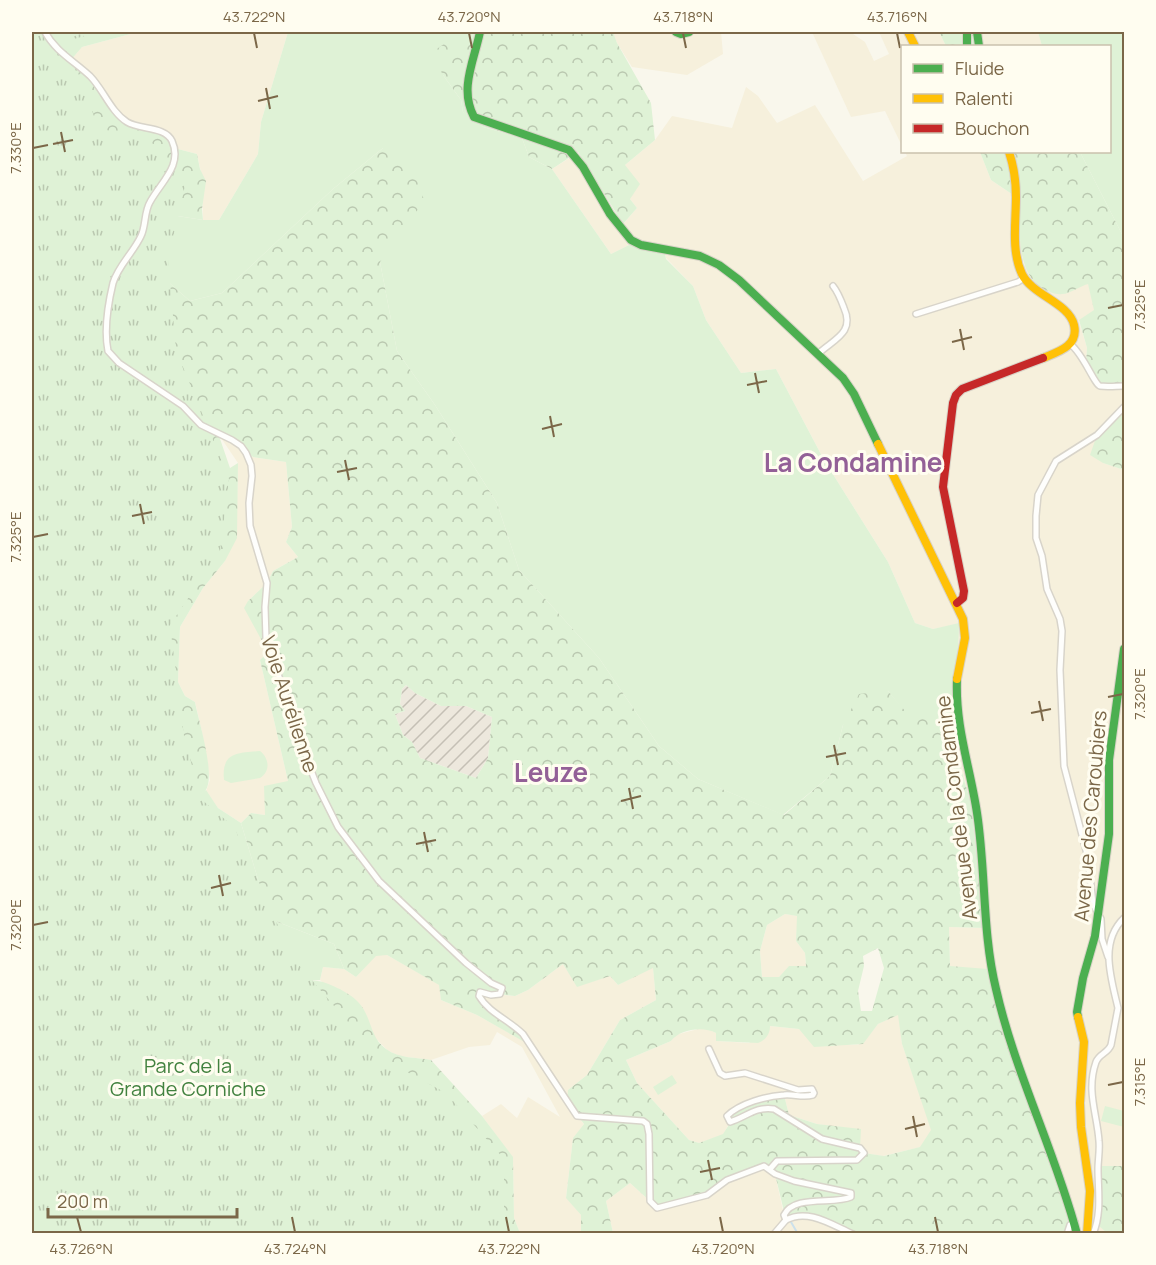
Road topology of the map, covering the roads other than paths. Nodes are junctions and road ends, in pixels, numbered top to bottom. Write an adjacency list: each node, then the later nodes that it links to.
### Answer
1 (45, 32): 19 (street, Voie Aurélienne)
2 (480, 32): 10 (main road, Avenue de la Condamine)
3 (676, 32): 4 (main road)
4 (689, 32)
5 (1009, 153): 6 (main road)
6 (1024, 278): 8 (street); 9 (main road)
7 (833, 286): 10 (street)
8 (916, 314)
9 (1070, 344): 11 (street); 13 (main road)
10 (818, 354): 13 (main road, Avenue de la Condamine)
11 (1125, 386)
12 (1125, 407): 15 (street)
13 (957, 603): 21 (main road, Avenue de la Condamine)
14 (1125, 649): 15 (main road, Avenue des Caroubiers)
15 (1097, 912): 17 (street); 26 (main road, Avenue des Caroubiers)
16 (1125, 918): 17 (street)
17 (1108, 957): 27 (street)
18 (709, 1049): 19 (street)
19 (770, 1169): 20 (street)
20 (786, 1220): 22 (street); 23 (street)
21 (1075, 1222): 24 (street); 25 (main road, Avenue de la Condamine)
22 (774, 1233)
23 (853, 1233)
24 (1067, 1233)
25 (1077, 1233)
26 (1087, 1233)
27 (1093, 1233)

